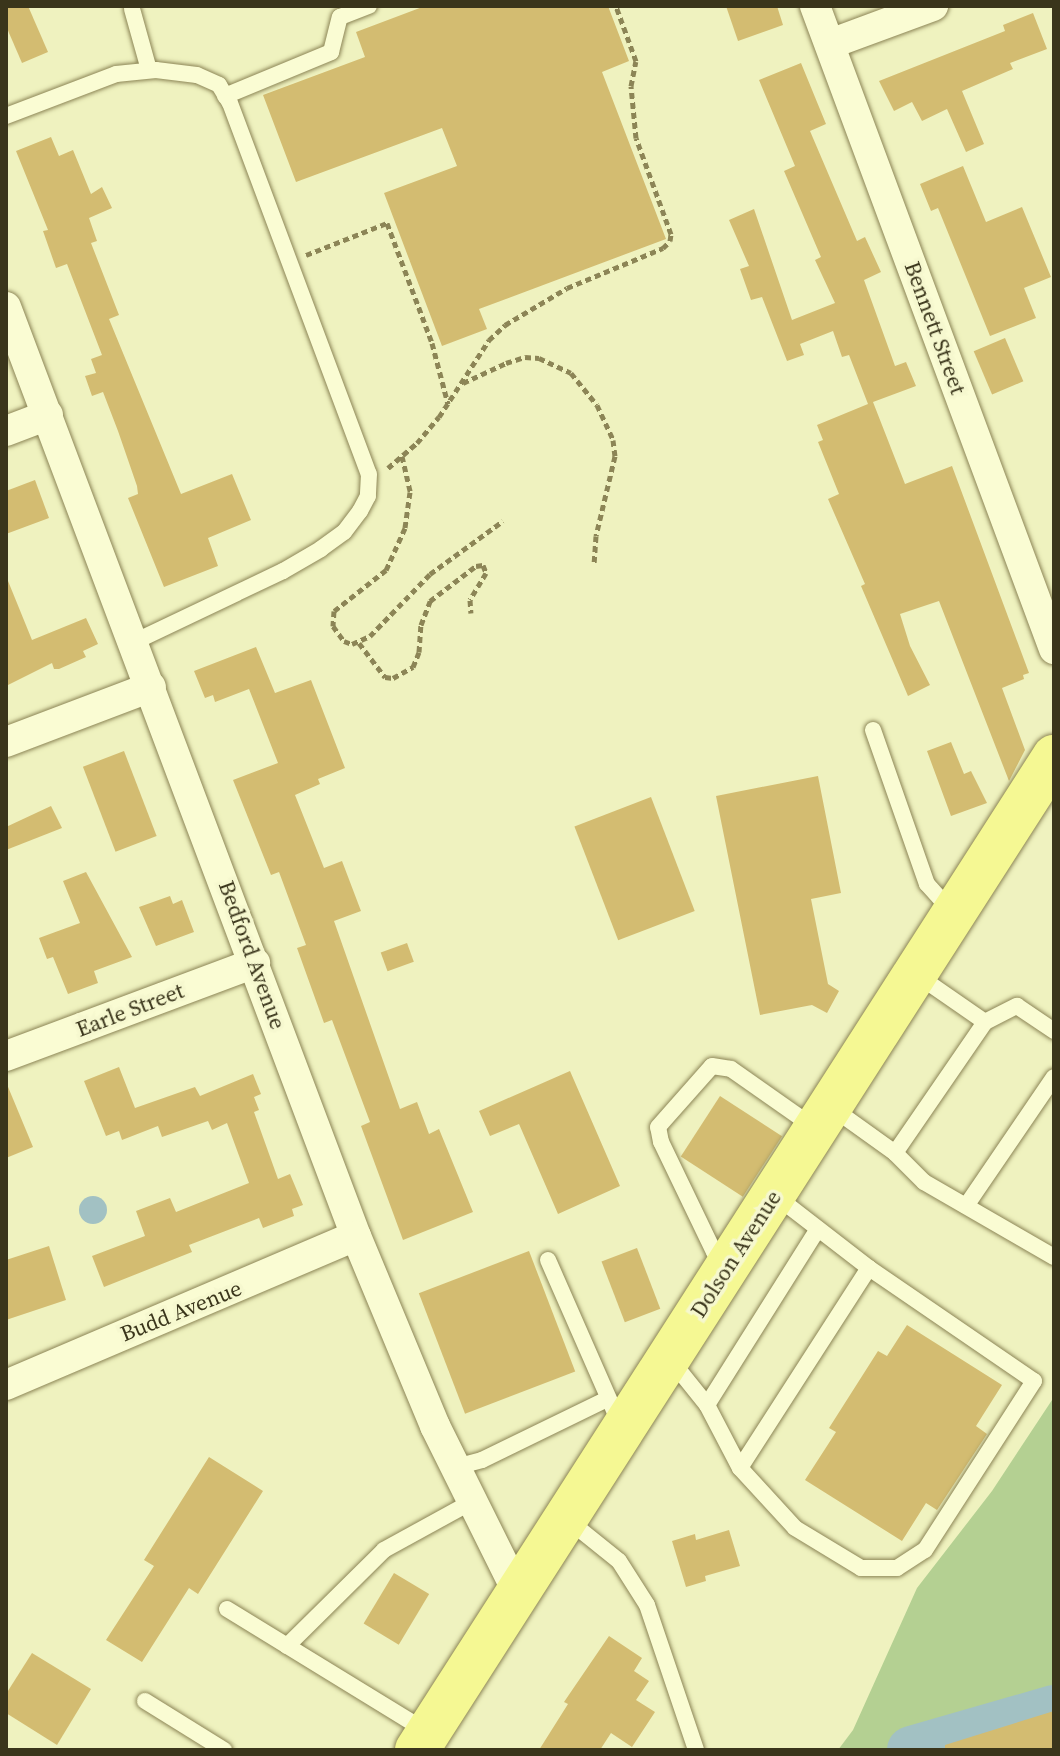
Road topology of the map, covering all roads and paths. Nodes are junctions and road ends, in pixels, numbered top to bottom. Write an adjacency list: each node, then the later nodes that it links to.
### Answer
1 (369, 6): 8 (lane)
2 (616, 6): 12 (path)
3 (815, 6): 6 (street, Bennett Street)
4 (933, 6): 6 (street)
5 (132, 9): 7 (lane)
6 (830, 44): 23 (street, Bennett Street)
7 (149, 70): 8 (lane); 9 (lane)
8 (225, 96): 10 (lane)
9 (6, 116)
10 (289, 262): 13 (path); 21 (lane)
11 (6, 307): 14 (street, Bedford Avenue)
12 (462, 383): 13 (path); 19 (path)
13 (449, 405): 16 (path)
14 (48, 415): 15 (street); 21 (street, Bedford Avenue)
15 (6, 431)
16 (402, 456): 17 (path); 22 (path)
17 (387, 468)
18 (503, 521): 22 (path)
19 (594, 564)
20 (471, 613): 22 (path)
21 (134, 642): 24 (street, Bedford Avenue)
22 (359, 643)
23 (1054, 649)
24 (151, 687): 26 (street); 29 (street, Bedford Avenue)
25 (873, 730): 28 (lane)
26 (6, 742)
27 (1054, 757): 28 (main road, Dolson Avenue)
28 (954, 914): 30 (main road, Dolson Avenue)
29 (255, 963): 33 (street, Earle Street); 40 (street, Bedford Avenue)
30 (916, 974): 31 (lane); 35 (main road, Dolson Avenue)
31 (985, 1022): 32 (lane); 36 (lane)
32 (1054, 1031)
33 (6, 1056)
34 (1054, 1077): 38 (lane)
35 (823, 1118): 36 (lane); 37 (main road, Dolson Avenue); 43 (lane)
36 (895, 1153): 38 (lane)
37 (774, 1195): 39 (lane); 43 (main road, Dolson Avenue)
38 (966, 1206): 41 (lane)
39 (818, 1229): 44 (lane); 47 (lane)
40 (356, 1236): 46 (street, Budd Avenue); 49 (street, Bedford Avenue)
41 (1054, 1257)
42 (548, 1260): 48 (lane)
43 (728, 1268): 45 (main road, Dolson Avenue)
44 (869, 1268): 50 (lane); 50 (lane)
45 (670, 1358): 47 (lane); 48 (main road, Dolson Avenue)
46 (6, 1385)
47 (707, 1405): 50 (lane)
48 (616, 1415): 49 (lane); 52 (main road, Dolson Avenue)
49 (456, 1467): 51 (street, Bedford Avenue)
50 (740, 1468)
51 (473, 1501): 53 (street, Bedford Avenue); 55 (lane)
52 (568, 1520): 53 (main road, Dolson Avenue); 59 (lane)
53 (519, 1595): 57 (main road, Dolson Avenue)
54 (227, 1609): 55 (lane)
55 (287, 1646): 57 (lane)
56 (145, 1701): 58 (lane)
57 (423, 1741)
58 (224, 1750)
59 (696, 1750)

